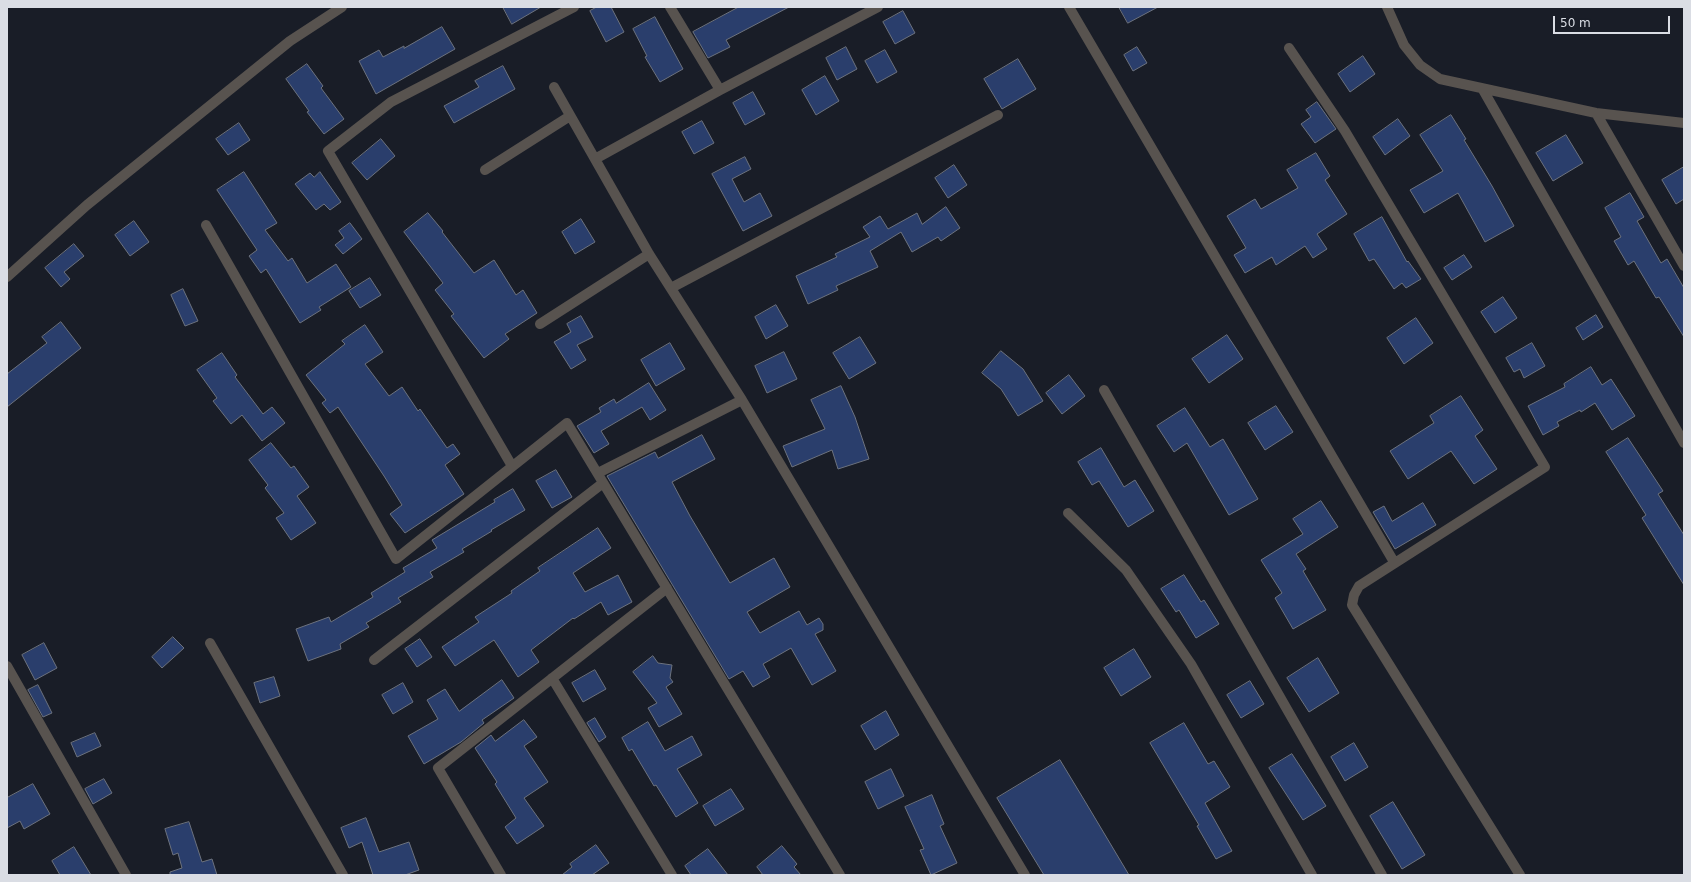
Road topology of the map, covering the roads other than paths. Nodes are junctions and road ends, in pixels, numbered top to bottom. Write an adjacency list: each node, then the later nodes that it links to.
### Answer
1 (342, 7): 20 (street)
2 (574, 7): 26 (street)
3 (670, 7): 10 (street)
4 (878, 7): 10 (street)
5 (1069, 7): 30 (street)
6 (1387, 7): 9 (street)
7 (1289, 48): 30 (street)
8 (554, 87): 13 (street)
9 (1482, 88): 11 (street); 25 (street)
10 (720, 90): 15 (street)
11 (1596, 113): 14 (street); 19 (street)
12 (998, 115): 21 (street)
13 (570, 116): 15 (street); 16 (street)
14 (1684, 123)
15 (595, 159): 18 (street)
16 (485, 170)
17 (206, 225): 26 (street)
18 (649, 254): 21 (street); 22 (street)
19 (1684, 266)
20 (7, 277)
21 (671, 288): 24 (street)
22 (540, 324)
23 (1104, 390): 43 (street)
24 (742, 400): 27 (street); 41 (street)
25 (1684, 443)
26 (512, 466): 27 (street)
27 (598, 473): 28 (street)
28 (603, 483): 31 (street); 33 (street)
29 (1068, 513): 42 (street)
30 (1394, 562): 44 (street)
31 (667, 588): 35 (street); 40 (street)
32 (210, 643): 37 (street)
33 (374, 660)
34 (7, 666): 36 (street)
35 (552, 678): 38 (street); 39 (street)
36 (126, 875)
37 (343, 875)
38 (501, 875)
39 (672, 875)
40 (840, 875)
41 (1025, 875)
42 (1312, 875)
43 (1382, 875)
44 (1520, 875)

